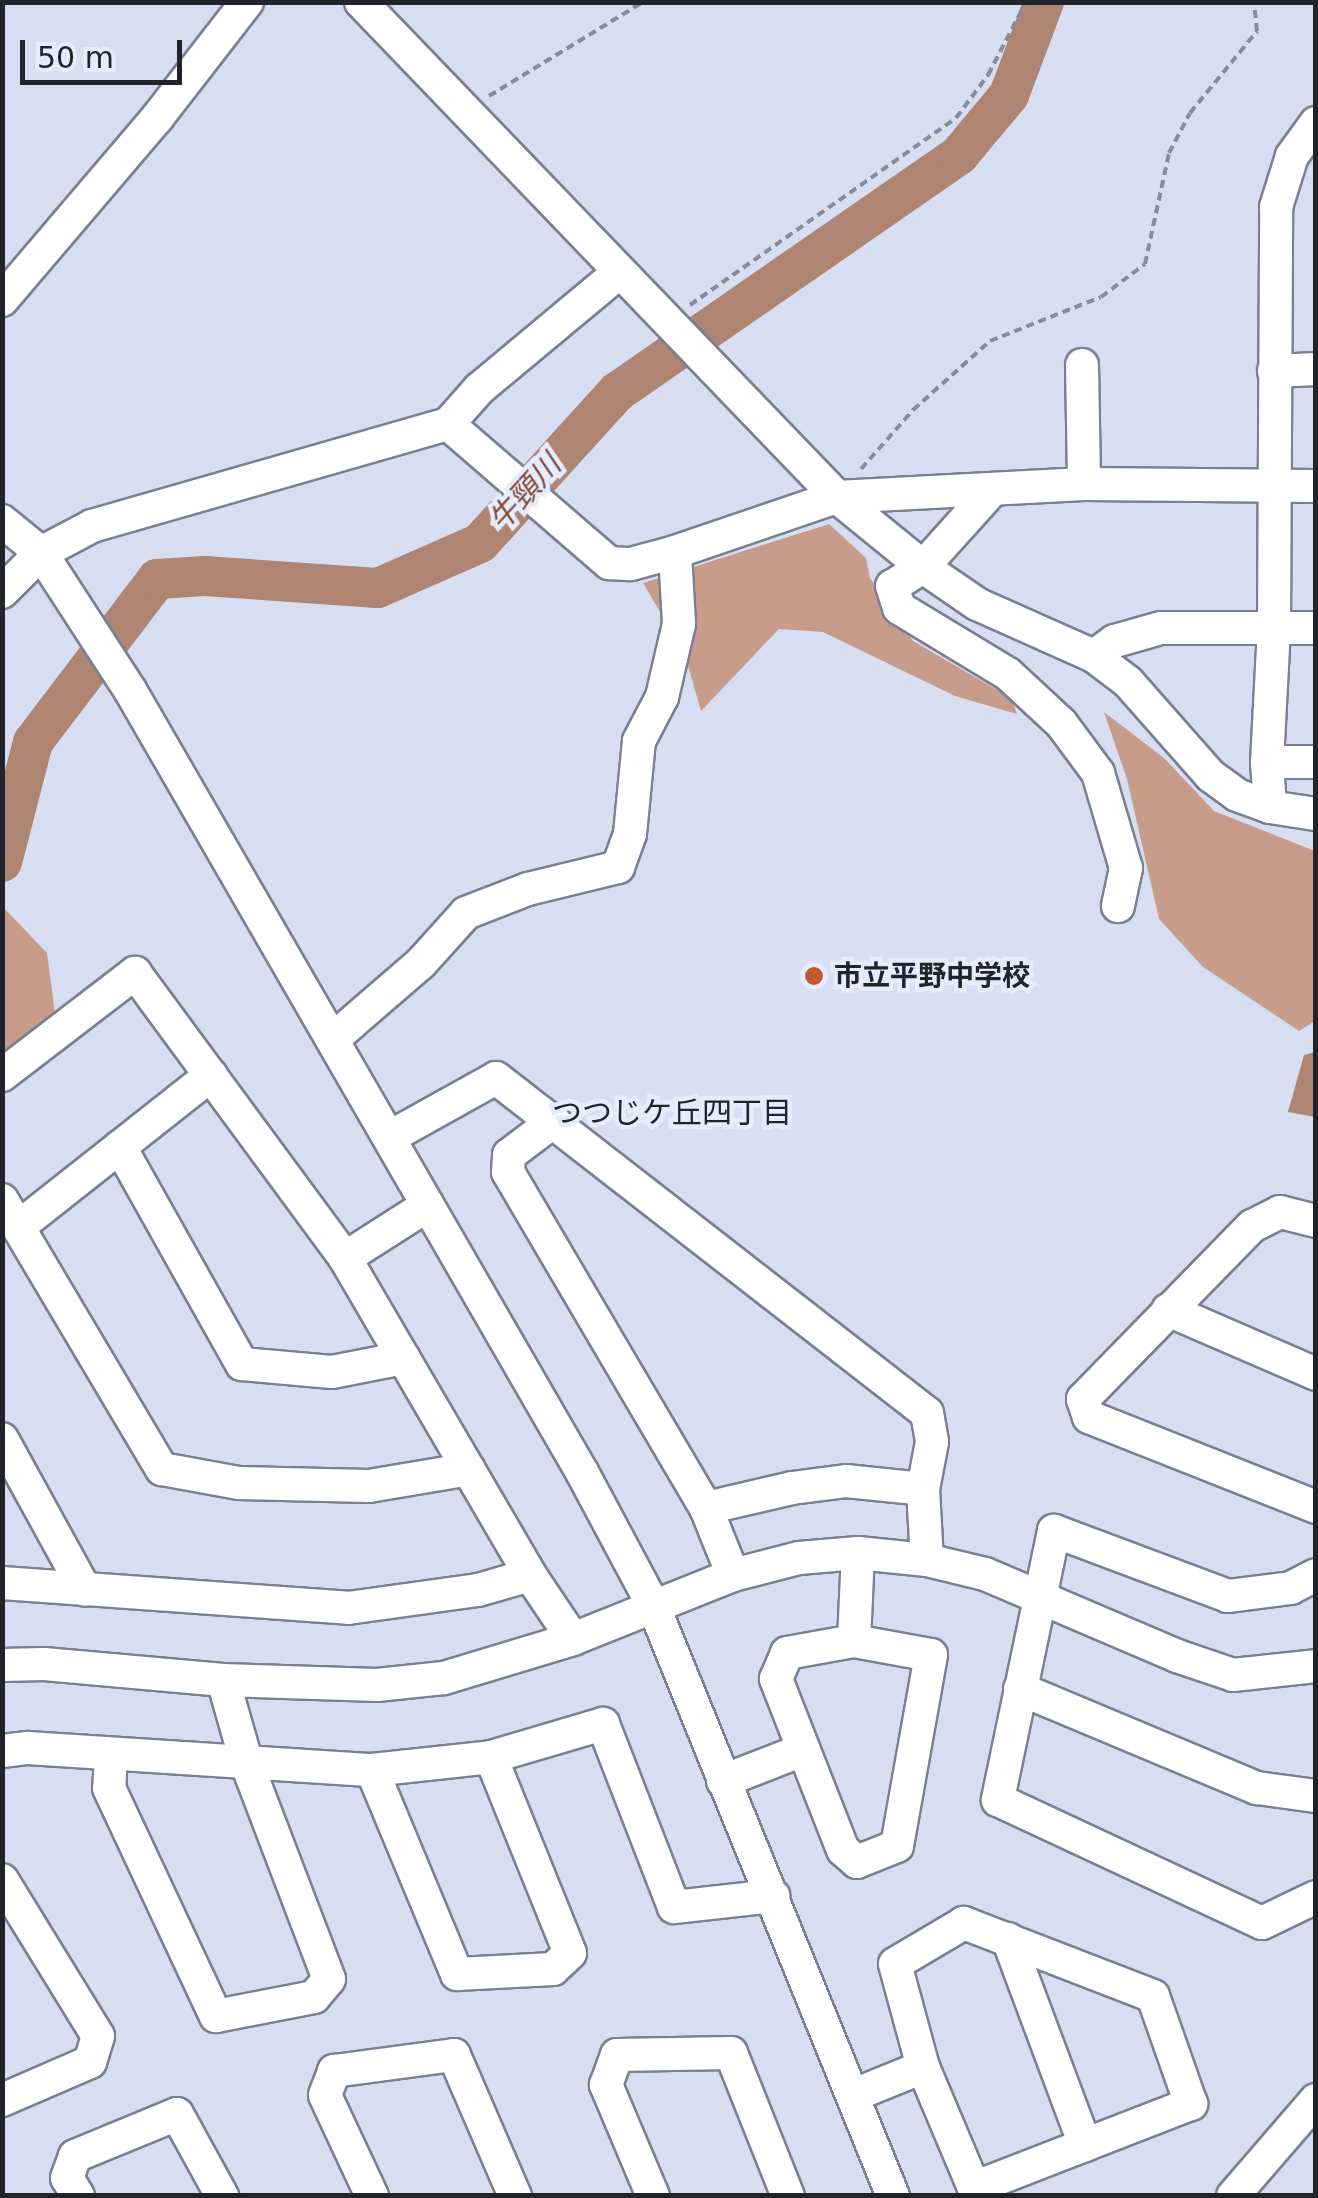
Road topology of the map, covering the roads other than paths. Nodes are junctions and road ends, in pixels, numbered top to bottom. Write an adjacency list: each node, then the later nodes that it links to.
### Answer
1 (247, 2): 5 (street)
2 (360, 2): 4 (street)
3 (1316, 123): 8 (street)
4 (618, 273): 9 (street); 14 (street)
5 (2, 300)
6 (1082, 364): 10 (street)
7 (1316, 369): 8 (street)
8 (1274, 371): 11 (street)
9 (460, 433): 16 (street); 17 (street)
10 (1084, 484): 11 (street); 13 (street)
11 (1276, 486): 12 (street); 20 (street)
12 (1316, 486)
13 (992, 490): 14 (street); 18 (street)
14 (836, 497): 16 (street); 18 (street)
15 (2, 521): 17 (street)
16 (675, 552): 28 (street)
17 (41, 553): 19 (street); 28 (street)
18 (922, 567): 22 (street); 27 (street)
19 (2, 592)
20 (1274, 628): 21 (street); 22 (street); 23 (street)
21 (1316, 628)
22 (1094, 656): 25 (street)
23 (1267, 762): 24 (street); 25 (street)
24 (1316, 762)
25 (1270, 807): 26 (street)
26 (1316, 814)
27 (1118, 906)
28 (333, 1039): 32 (street)
29 (2, 1074): 30 (street)
30 (211, 1075): 33 (street); 37 (street)
31 (554, 1121): 32 (street); 43 (street); 45 (street)
32 (390, 1137): 34 (street)
33 (120, 1147): 35 (street); 39 (street)
34 (428, 1205): 37 (street); 54 (street)
35 (12, 1213): 42 (street)
36 (1316, 1221): 38 (street)
37 (345, 1258): 39 (street)
38 (1168, 1310): 40 (street); 44 (street)
39 (404, 1358): 42 (street)
40 (1316, 1374)
41 (2, 1439): 52 (street)
42 (470, 1468): 48 (street)
43 (924, 1489): 45 (street); 47 (street)
44 (1316, 1507)
45 (706, 1508): 49 (street)
46 (858, 1553): 47 (street); 49 (street); 56 (street)
47 (926, 1560): 53 (street)
48 (530, 1575): 52 (street); 55 (street)
49 (733, 1575): 54 (street)
50 (1316, 1575): 53 (street)
51 (2, 1584): 52 (street)
52 (86, 1590)
53 (1037, 1597): 58 (street); 60 (street)
54 (653, 1605): 55 (street); 67 (street)
55 (572, 1639): 59 (street)
56 (854, 1641): 61 (street); 61 (street)
57 (2, 1665): 59 (street)
58 (1316, 1666)
59 (223, 1680): 65 (street)
60 (1020, 1689): 68 (street); 71 (street)
61 (804, 1750): 67 (street)
62 (2, 1751): 63 (street)
63 (112, 1754): 65 (street); 65 (street)
64 (491, 1757): 66 (street); 66 (street); 70 (street)
65 (247, 1764): 66 (street)
66 (372, 1770)
67 (723, 1780): 70 (street)
68 (1316, 1796)
69 (2, 1880): 75 (street)
70 (773, 1896): 74 (street)
71 (1316, 1896)
72 (1008, 1940): 73 (street); 77 (street); 77 (street)
73 (923, 2068): 74 (street); 78 (street)
74 (854, 2094): 85 (street)
75 (2, 2100)
76 (1316, 2100): 86 (street)
77 (1085, 2145): 78 (street)
78 (976, 2192)
79 (78, 2196): 80 (street)
80 (222, 2196)
81 (372, 2196): 82 (street)
82 (515, 2196)
83 (653, 2196): 84 (street)
84 (788, 2196)
85 (893, 2196)
86 (1233, 2196)

